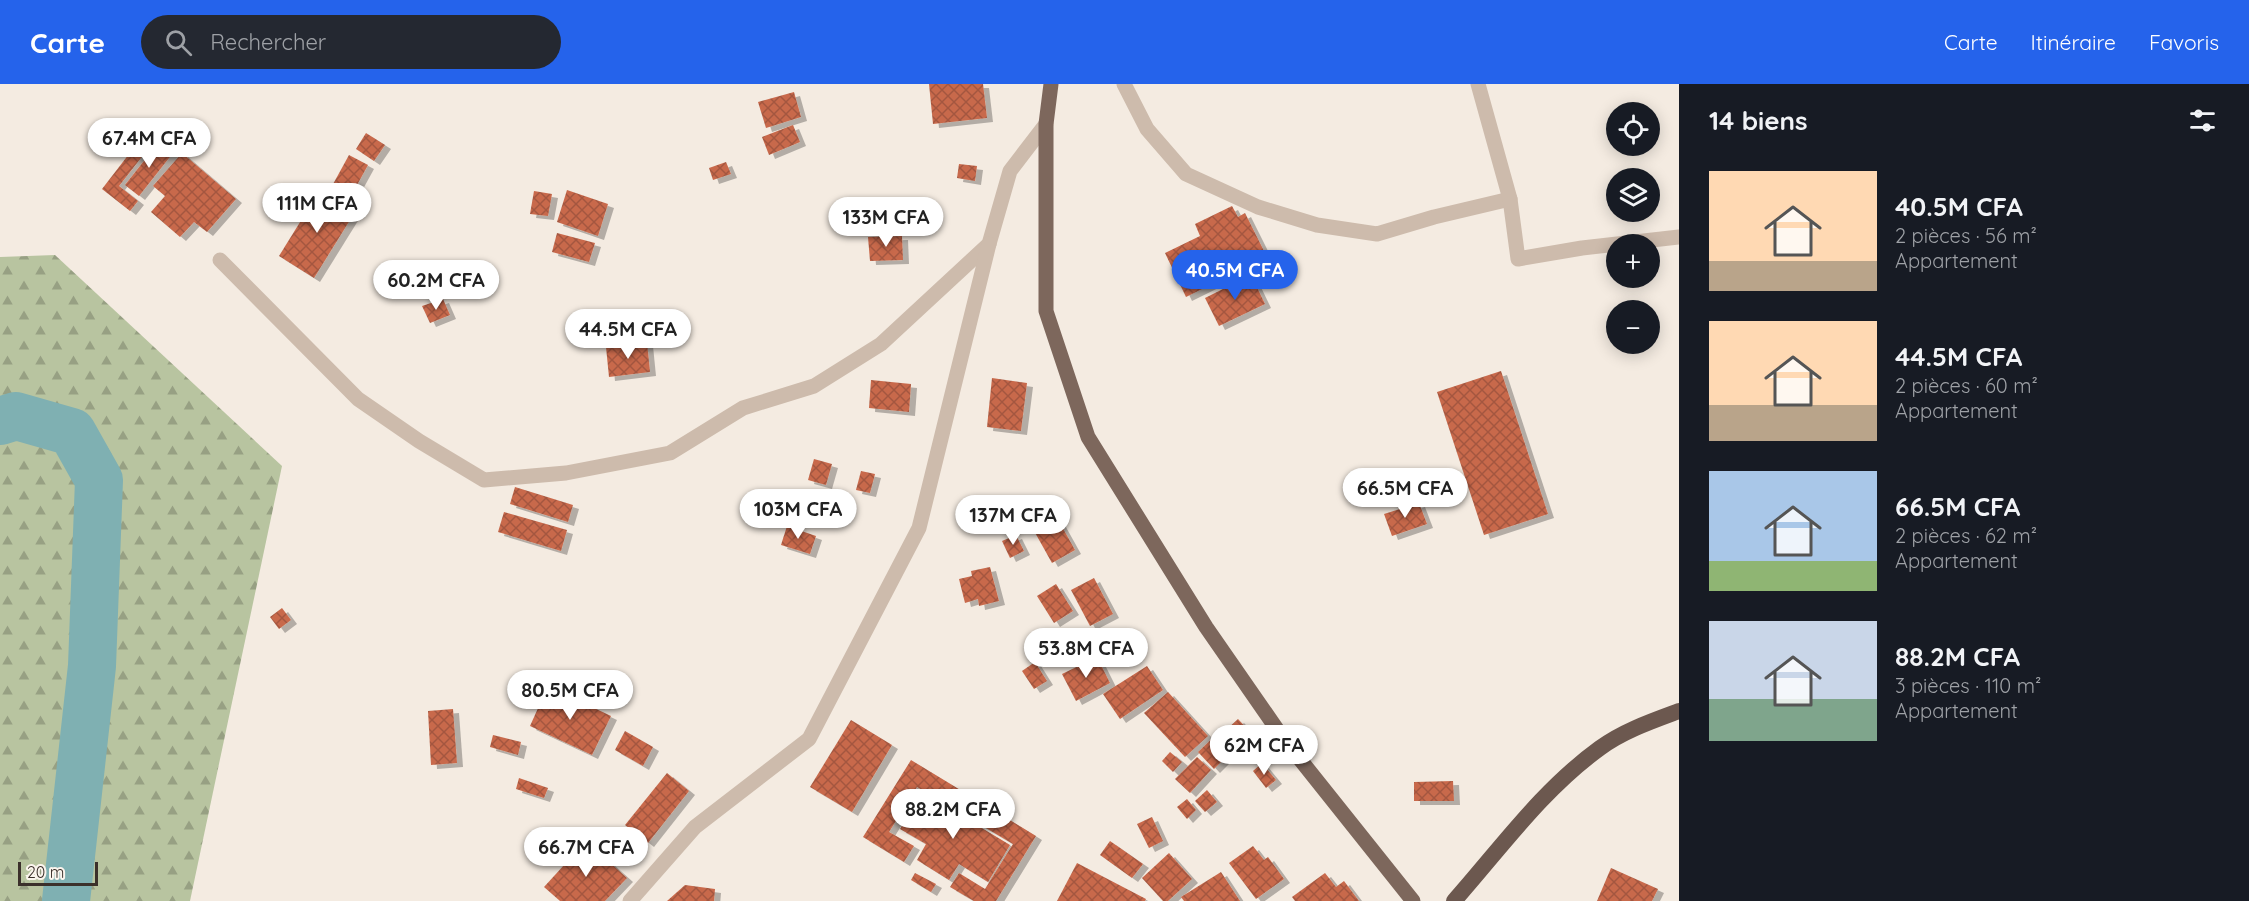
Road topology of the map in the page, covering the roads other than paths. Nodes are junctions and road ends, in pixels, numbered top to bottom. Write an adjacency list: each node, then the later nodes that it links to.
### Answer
1 (1051, 84): 4 (main road)
2 (1124, 84): 5 (street)
3 (1478, 84): 5 (street)
4 (1046, 124): 7 (street); 11 (main road)
5 (1510, 199): 6 (street)
6 (1679, 237)
7 (989, 244): 8 (street); 10 (street)
8 (220, 260)
9 (1679, 711): 12 (highway)
10 (630, 901)
11 (1413, 901)
12 (1454, 901)

